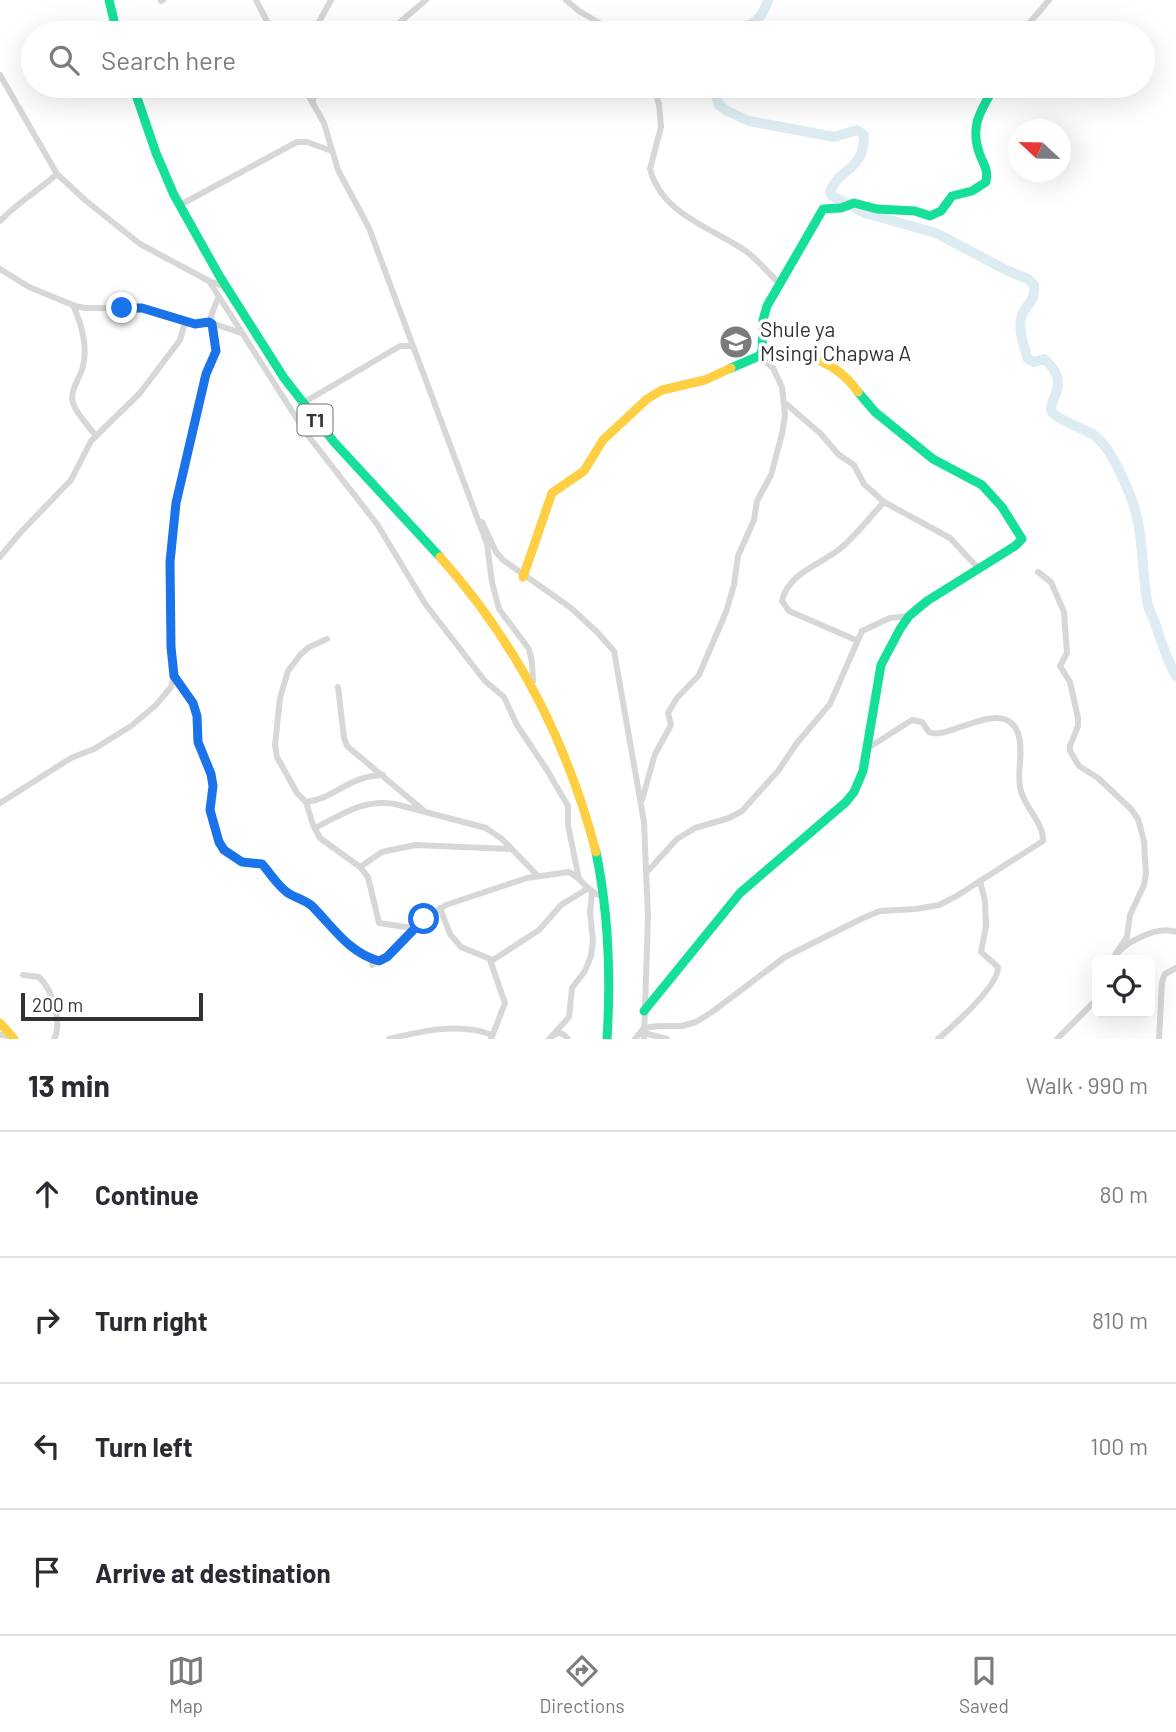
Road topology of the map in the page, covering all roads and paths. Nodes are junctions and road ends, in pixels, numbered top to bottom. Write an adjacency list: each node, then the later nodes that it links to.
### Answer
1 (109, 0): 7 (main road)
2 (256, 0): 8 (street)
3 (331, 0): 9 (street)
4 (426, 0): 10 (street)
5 (566, 0): 11 (street)
6 (1049, 0): 12 (street)
7 (114, 21)
8 (267, 21)
9 (320, 21)
10 (401, 21)
11 (596, 21)
12 (1031, 21)
13 (0, 75): 19 (street)
14 (137, 98): 20 (main road, T1)
15 (657, 98): 24 (street)
16 (989, 98): 24 (main road)
17 (313, 100): 18 (street)
18 (332, 151): 20 (street); 31 (street)
19 (57, 174): 21 (street); 23 (street)
20 (180, 205): 25 (main road, T1)
21 (0, 221)
22 (0, 269): 27 (street)
23 (209, 281): 25 (street); 26 (street)
24 (778, 282): 32 (main road)
25 (226, 287): 33 (main road, T1)
26 (218, 298): 29 (street); 30 (street)
27 (73, 305): 28 (street); 35 (street)
28 (185, 322): 29 (street); 35 (street)
29 (212, 324): 30 (street); 45 (street)
30 (241, 333): 59 (street)
31 (412, 346): 33 (street); 37 (street)
32 (762, 352): 34 (street); 39 (main road); 41 (main road)
33 (303, 403): 47 (main road, T1)
34 (785, 403): 36 (street); 52 (street)
35 (96, 436): 38 (street)
36 (884, 502): 39 (street); 44 (street)
37 (475, 509): 41 (street); 47 (street)
38 (0, 558)
39 (979, 569): 42 (main road)
40 (1038, 572): 66 (street)
41 (523, 577): 52 (street)
42 (909, 616): 44 (street); 48 (main road)
43 (327, 639): 50 (street)
44 (856, 640): 57 (street)
45 (174, 676): 51 (street); 69 (street)
46 (338, 687): 49 (street)
47 (533, 687): 62 (main road, T1)
48 (868, 748): 60 (street); 74 (main road)
49 (383, 775): 50 (street); 53 (street)
50 (306, 802): 54 (street)
51 (0, 803)
52 (641, 804): 57 (street)
53 (424, 811): 54 (street); 55 (street)
54 (315, 828): 56 (street)
55 (511, 849): 56 (street); 58 (street)
56 (360, 867): 64 (street)
57 (646, 873): 74 (street)
58 (538, 876): 59 (street); 63 (street)
59 (579, 879): 61 (street)
60 (980, 881): 76 (street); 87 (street)
61 (590, 891): 62 (street); 68 (street); 80 (street)
62 (603, 897): 84 (main road, T1)
63 (440, 908): 64 (street); 68 (street)
64 (413, 928): 69 (street)
65 (1176, 932): 67 (street)
66 (1116, 955)
67 (1118, 955)
68 (490, 960): 79 (street)
69 (379, 961): 70 (street)
70 (372, 965)
71 (1176, 968): 89 (street)
72 (23, 975): 81 (street)
73 (1092, 1004): 88 (street)
74 (644, 1011): 76 (street)
75 (0, 1023): 78 (main road)
76 (644, 1033): 85 (street); 86 (street)
77 (0, 1035): 78 (street)
78 (13, 1037)
79 (492, 1037): 82 (street)
80 (550, 1037): 83 (street)
81 (54, 1039)
82 (389, 1039)
83 (568, 1039)
84 (607, 1039)
85 (635, 1039)
86 (667, 1039)
87 (937, 1039)
88 (1057, 1039)
89 (1159, 1039)

